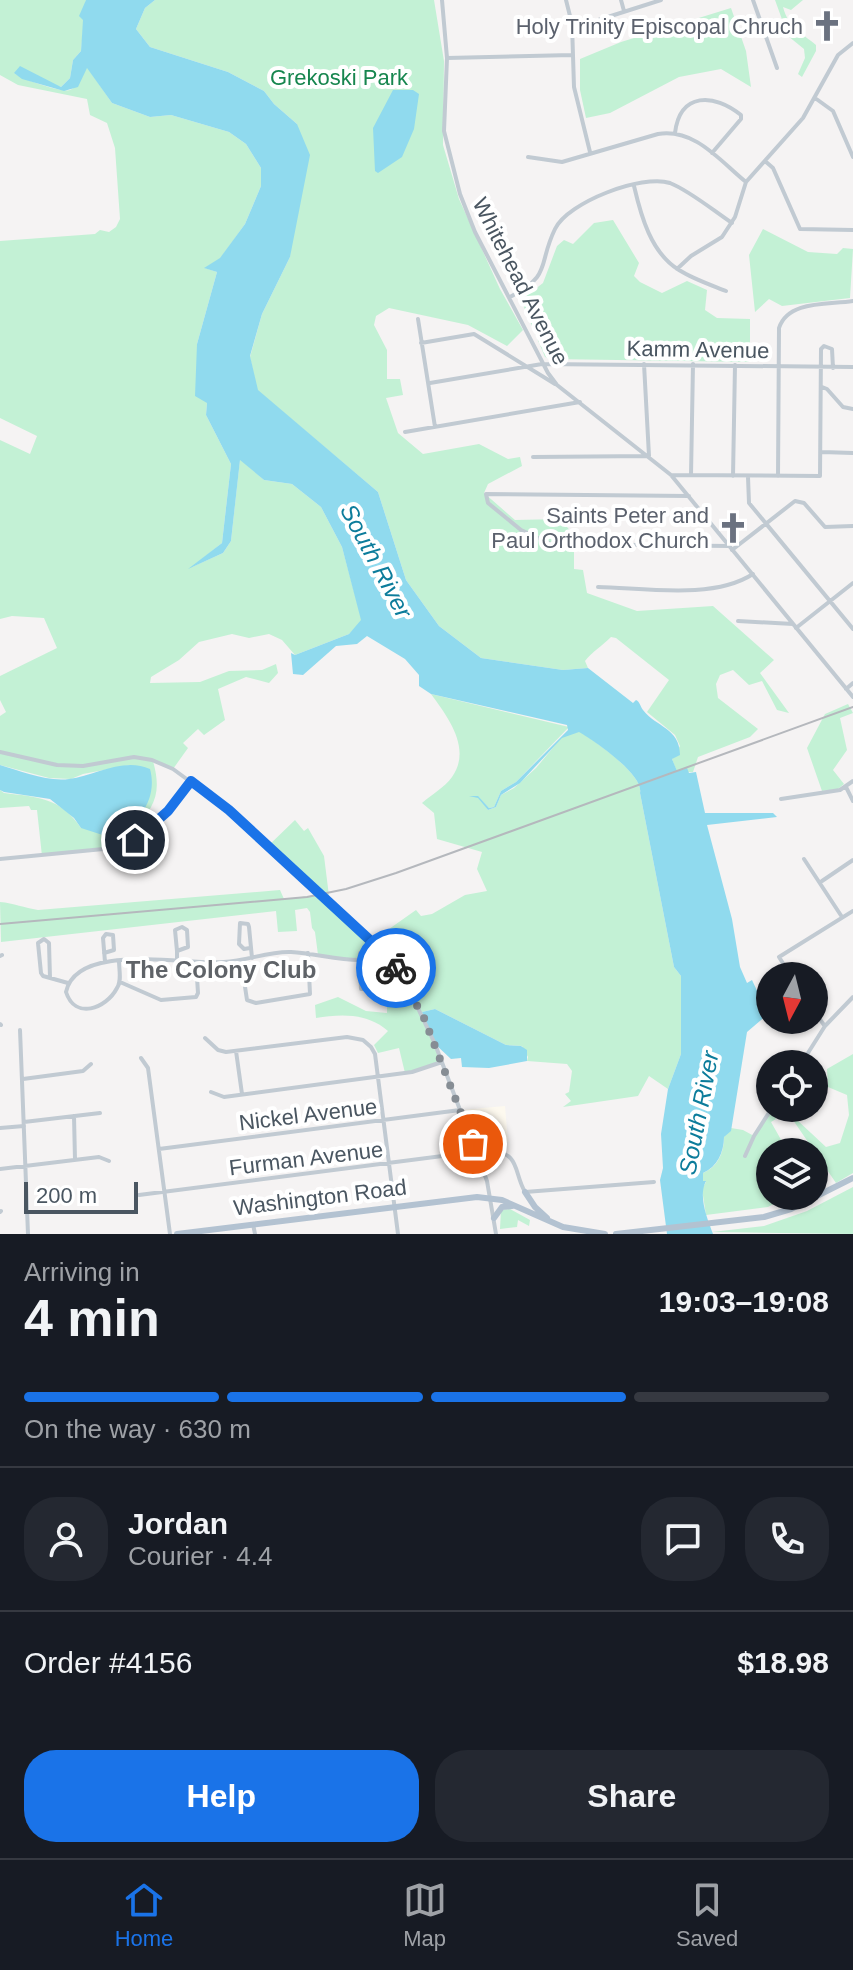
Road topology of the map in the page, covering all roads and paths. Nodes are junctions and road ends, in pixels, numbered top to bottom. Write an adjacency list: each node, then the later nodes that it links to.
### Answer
1 (442, 0): 10 (street, Whitehead Avenue)
2 (566, 0): 7 (street)
3 (621, 0): 6 (street)
4 (661, 0): 6 (street)
5 (753, 0): 11 (street)
6 (624, 11): 7 (street)
7 (572, 24): 9 (street)
8 (852, 47): 12 (street)
9 (573, 55): 10 (street); 14 (street)
10 (447, 58): 25 (street, Whitehead Avenue)
11 (777, 68)
12 (815, 98): 17 (street); 18 (street)
13 (675, 133): 14 (street); 15 (street); 15 (street)
14 (590, 152): 16 (street)
15 (712, 153): 19 (street)
16 (528, 157)
17 (853, 157)
18 (765, 161): 19 (street); 22 (street)
19 (746, 182): 21 (street)
20 (633, 186): 21 (street); 23 (street); 25 (street)
21 (732, 223): 23 (street)
22 (853, 230)
23 (677, 269): 24 (street)
24 (726, 291)
25 (509, 297): 29 (street, Whitehead Avenue)
26 (853, 301): 34 (street)
27 (418, 319): 28 (street)
28 (421, 343): 33 (street); 38 (street)
29 (542, 364): 30 (street, Kamm Avenue); 33 (street, Kamm Avenue); 39 (street, Whitehead Avenue)
30 (644, 364): 31 (street, Kamm Avenue); 47 (street)
31 (693, 364): 32 (street, Kamm Avenue); 50 (street)
32 (735, 365): 34 (street, Kamm Avenue); 51 (street)
33 (527, 367): 38 (street, Kamm Avenue); 39 (street)
34 (779, 367): 36 (street, Kamm Avenue); 52 (street)
35 (853, 367): 37 (street, Kamm Avenue)
36 (822, 368): 37 (street, Kamm Avenue); 37 (street); 40 (street)
37 (833, 368)
38 (430, 383): 43 (street)
39 (557, 385): 41 (street, Whitehead Avenue)
40 (822, 387): 42 (street); 45 (street)
41 (580, 402): 43 (street); 47 (street, Whitehead Avenue)
42 (853, 409)
43 (435, 427): 44 (street)
44 (405, 432)
45 (822, 452): 46 (street); 52 (street)
46 (853, 453)
47 (649, 456): 48 (street); 49 (street, Whitehead Avenue)
48 (533, 457)
49 (671, 475): 50 (street); 54 (street, Whitehead Avenue)
50 (691, 475): 51 (street)
51 (733, 476): 53 (street)
52 (778, 476): 53 (street)
53 (748, 477): 55 (street)
54 (689, 496): 57 (street, Whitehead Avenue); 57 (street)
55 (766, 523): 56 (street); 57 (street); 61 (street)
56 (853, 526)
57 (731, 548): 58 (street, Whitehead Avenue)
58 (753, 574): 60 (street); 63 (street, Whitehead Avenue)
59 (853, 583): 61 (street)
60 (598, 587)
61 (829, 600): 63 (street); 64 (street)
62 (738, 621): 63 (street)
63 (794, 626): 66 (street, Whitehead Avenue)
64 (853, 629)
65 (853, 683): 66 (street)
66 (846, 689): 67 (street, Whitehead Avenue)
67 (853, 697)
68 (0, 752): 69 (street)
69 (191, 781): 74 (street); 80 (street)
70 (853, 781): 71 (street)
71 (846, 787): 72 (street); 73 (street)
72 (781, 799)
73 (853, 801)
74 (0, 859)
75 (804, 859): 77 (street)
76 (853, 860): 77 (street)
77 (821, 881): 79 (street)
78 (853, 911): 79 (street)
79 (843, 918): 93 (street)
80 (372, 942): 82 (street); 89 (street)
81 (250, 948): 81 (street); 86 (street)
82 (378, 948): 89 (street); 104 (street)
83 (177, 951): 83 (street); 87 (street)
84 (104, 953): 84 (street); 91 (street)
85 (308, 953): 86 (street); 88 (street); 89 (street)
86 (252, 958): 88 (street)
87 (177, 960): 90 (street); 92 (street)
88 (241, 960): 92 (street)
89 (359, 960): 94 (street)
90 (119, 961): 91 (street); 96 (street)
91 (105, 962): 97 (street)
92 (196, 962): 96 (street)
93 (782, 962)
94 (360, 968): 94 (street)
95 (50, 978): 95 (street); 97 (street)
96 (120, 982): 97 (street)
97 (68, 983)
98 (853, 997): 99 (street)
99 (828, 1023)
100 (20, 1030): 107 (street)
101 (205, 1038): 102 (street)
102 (236, 1051): 106 (street); 109 (street)
103 (141, 1058): 117 (street)
104 (442, 1062): 106 (street); 110 (street)
105 (91, 1064): 107 (street)
106 (378, 1077): 109 (street); 113 (street)
107 (23, 1079): 115 (street)
108 (211, 1092): 109 (street)
109 (242, 1094)
110 (460, 1110): 113 (street, Nickel Avenue); 118 (street)
111 (100, 1113): 112 (street)
112 (74, 1116): 115 (street); 120 (street)
113 (384, 1120): 117 (street, Nickel Avenue); 122 (street)
114 (763, 1122): 119 (street)
115 (24, 1124): 116 (street); 123 (street)
116 (0, 1128)
117 (159, 1149): 127 (street)
118 (476, 1152): 122 (street, Furman Avenue); 128 (street); 130 (street)
119 (745, 1156)
120 (75, 1160): 121 (street); 123 (street)
121 (109, 1161)
122 (390, 1163): 127 (street, Furman Avenue); 131 (street)
123 (25, 1167): 124 (street); 136 (street)
124 (0, 1169)
125 (853, 1178): 143 (main road)
126 (654, 1182): 128 (street)
127 (165, 1192): 129 (street, Furman Avenue); 137 (street)
128 (525, 1192): 134 (main road)
129 (139, 1195)
130 (490, 1197): 131 (main road, Washington Road); 132 (main road, Washington Road); 133 (street)
131 (395, 1206): 135 (main road, Washington Road); 140 (street)
132 (517, 1206): 133 (main road); 134 (main road, Washington Road)
133 (494, 1218): 141 (street)
134 (553, 1223): 142 (main road, Washington Road)
135 (253, 1224): 138 (main road, Washington Road); 139 (street)
136 (28, 1234)
137 (170, 1234)
138 (177, 1234)
139 (255, 1234)
140 (398, 1234)
141 (496, 1234)
142 (605, 1234)
143 (616, 1234)

